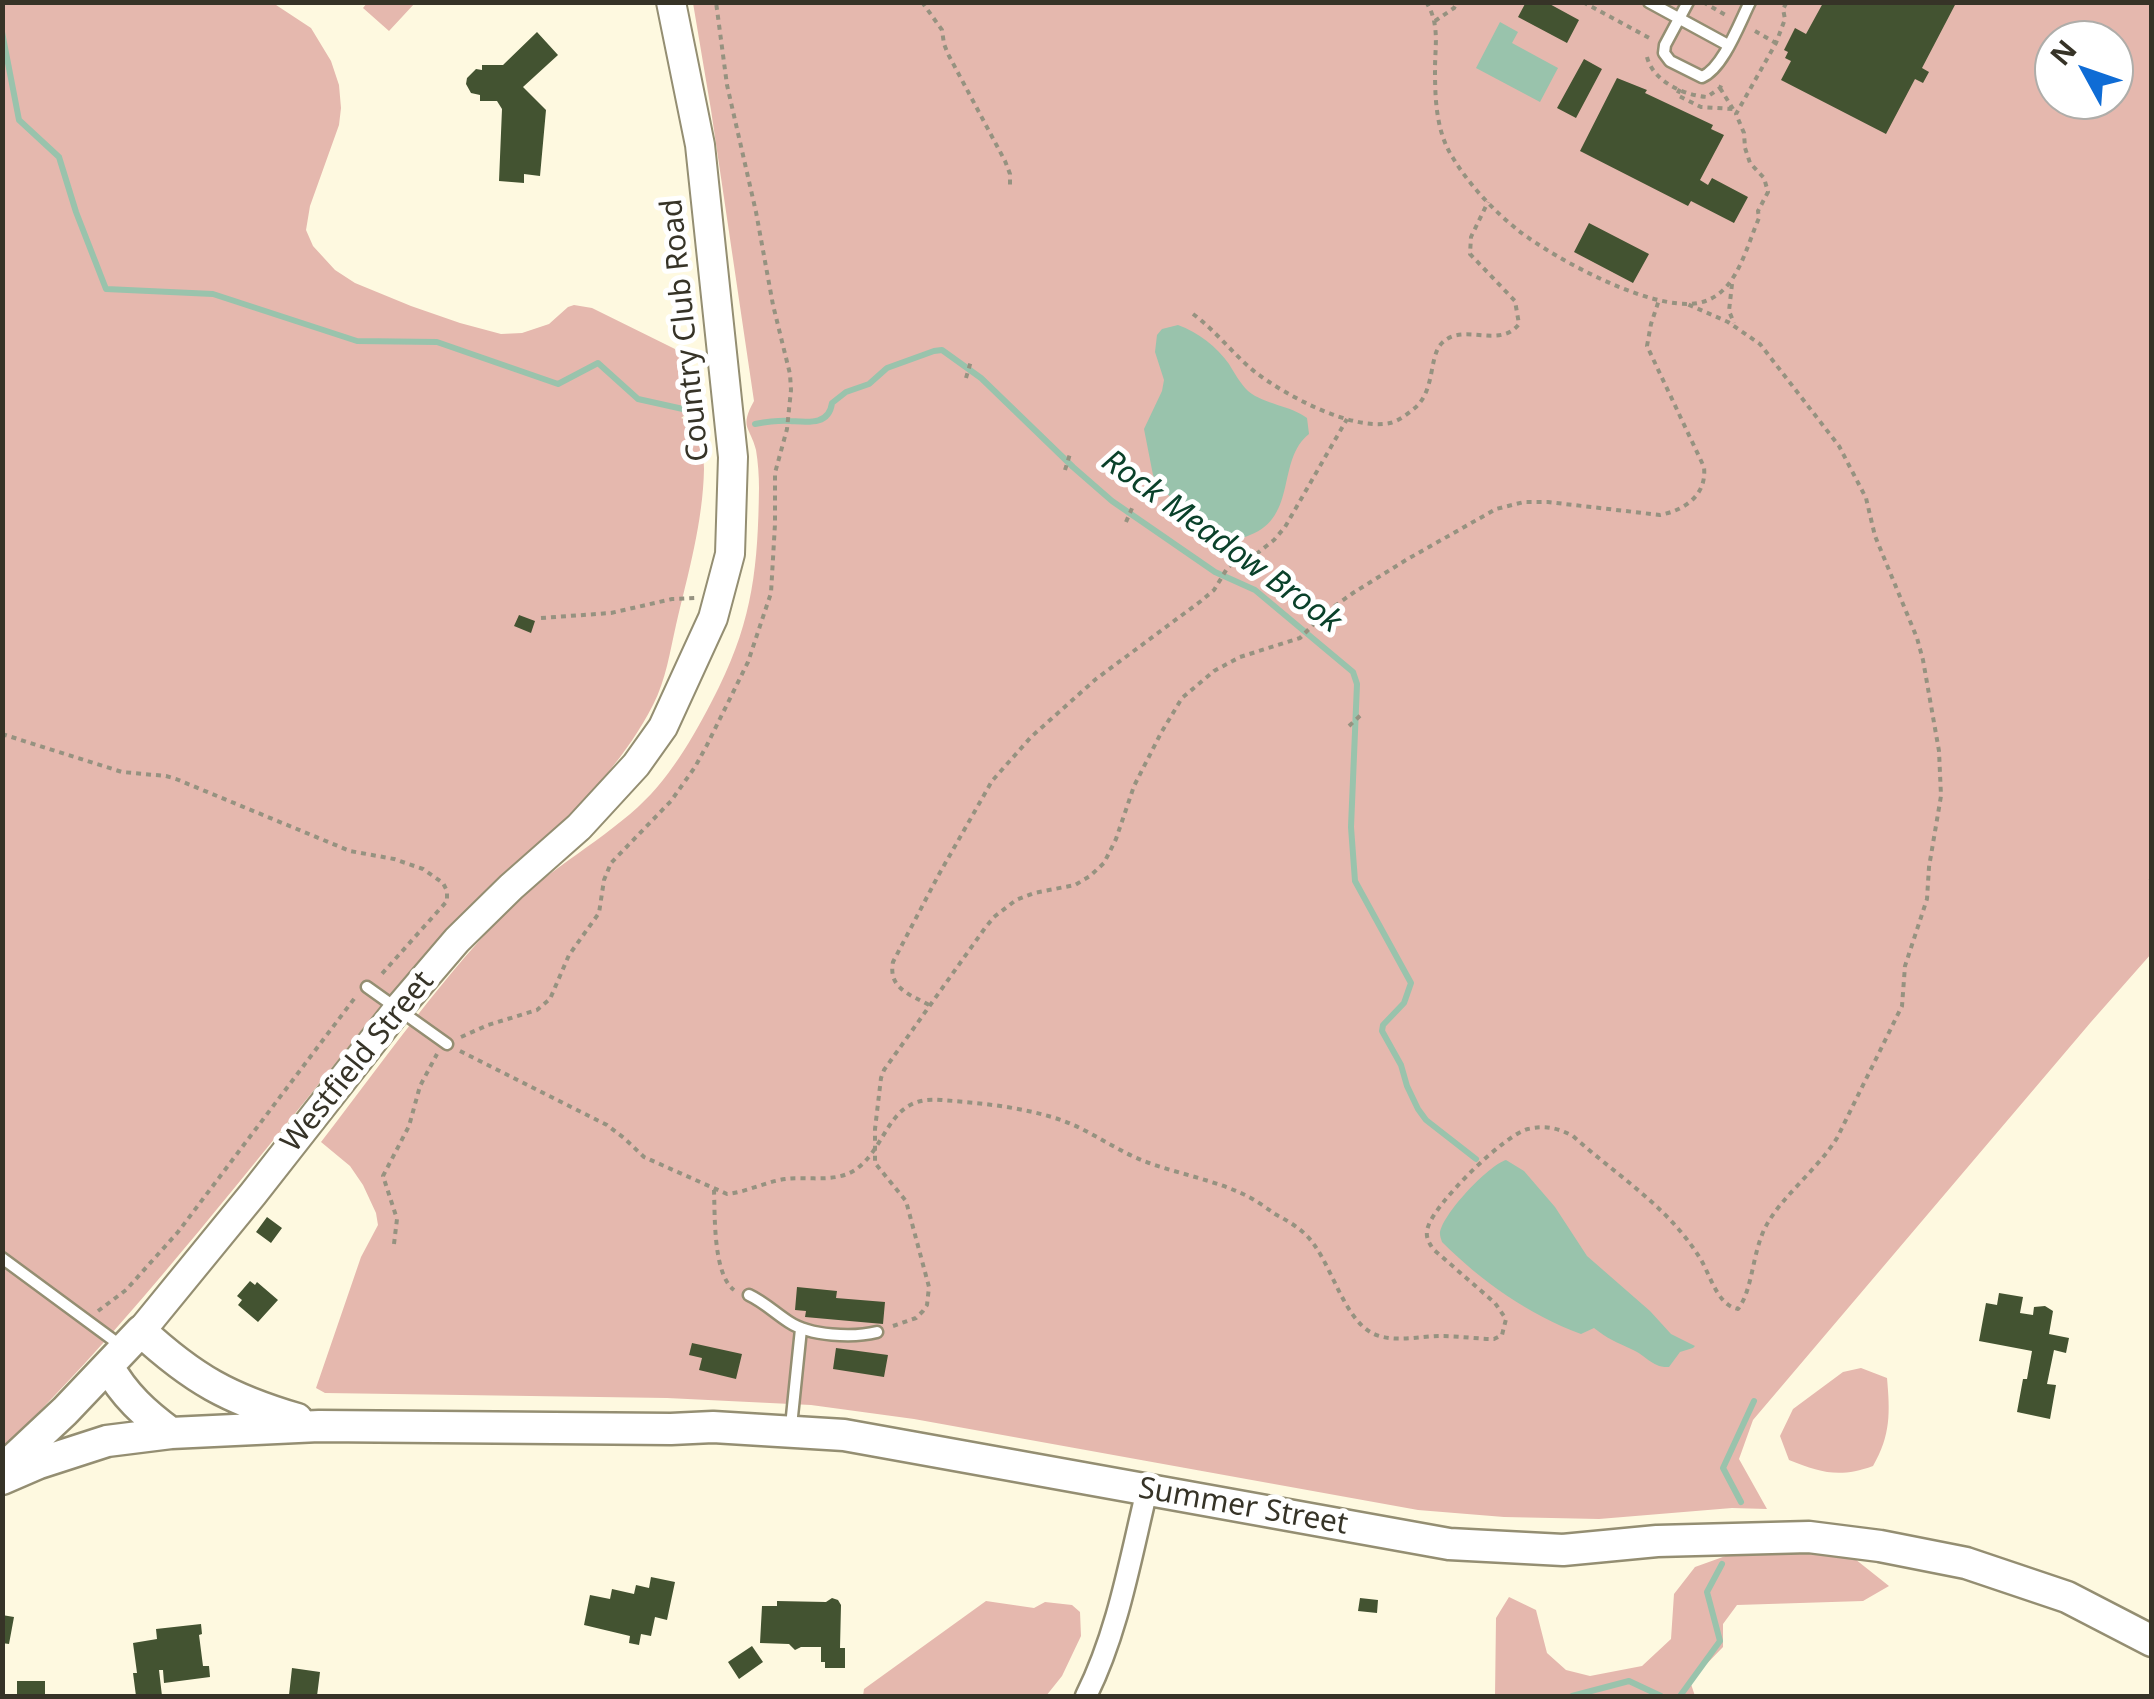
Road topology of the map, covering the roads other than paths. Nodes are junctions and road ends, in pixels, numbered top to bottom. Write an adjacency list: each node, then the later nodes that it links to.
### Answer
1 (672, 2): 7 (street, Country Club Road)
2 (1649, 2): 5 (lane)
3 (1688, 2): 5 (lane)
4 (1750, 2): 6 (lane)
5 (1679, 19): 6 (lane); 6 (lane)
6 (1728, 45)
7 (700, 648): 9 (street, Westfield Street)
8 (367, 986): 9 (lane)
9 (398, 1009): 10 (lane); 15 (street, Westfield Street)
10 (447, 1044)
11 (2, 1258): 15 (lane)
12 (749, 1295): 13 (lane)
13 (800, 1328): 14 (lane); 17 (lane)
14 (876, 1332)
15 (124, 1348): 16 (main road, Summer Street); 18 (main road); 19 (main road, Westfield Street)
16 (320, 1426): 17 (main road, Summer Street); 18 (main road, Summer Street)
17 (790, 1432): 21 (main road, Summer Street)
18 (172, 1434): 20 (main road, Summer Street)
19 (2, 1470)
20 (2, 1479)
21 (1147, 1490): 22 (main road, Summer Street); 23 (street)
22 (2152, 1641)
23 (1086, 1696)

